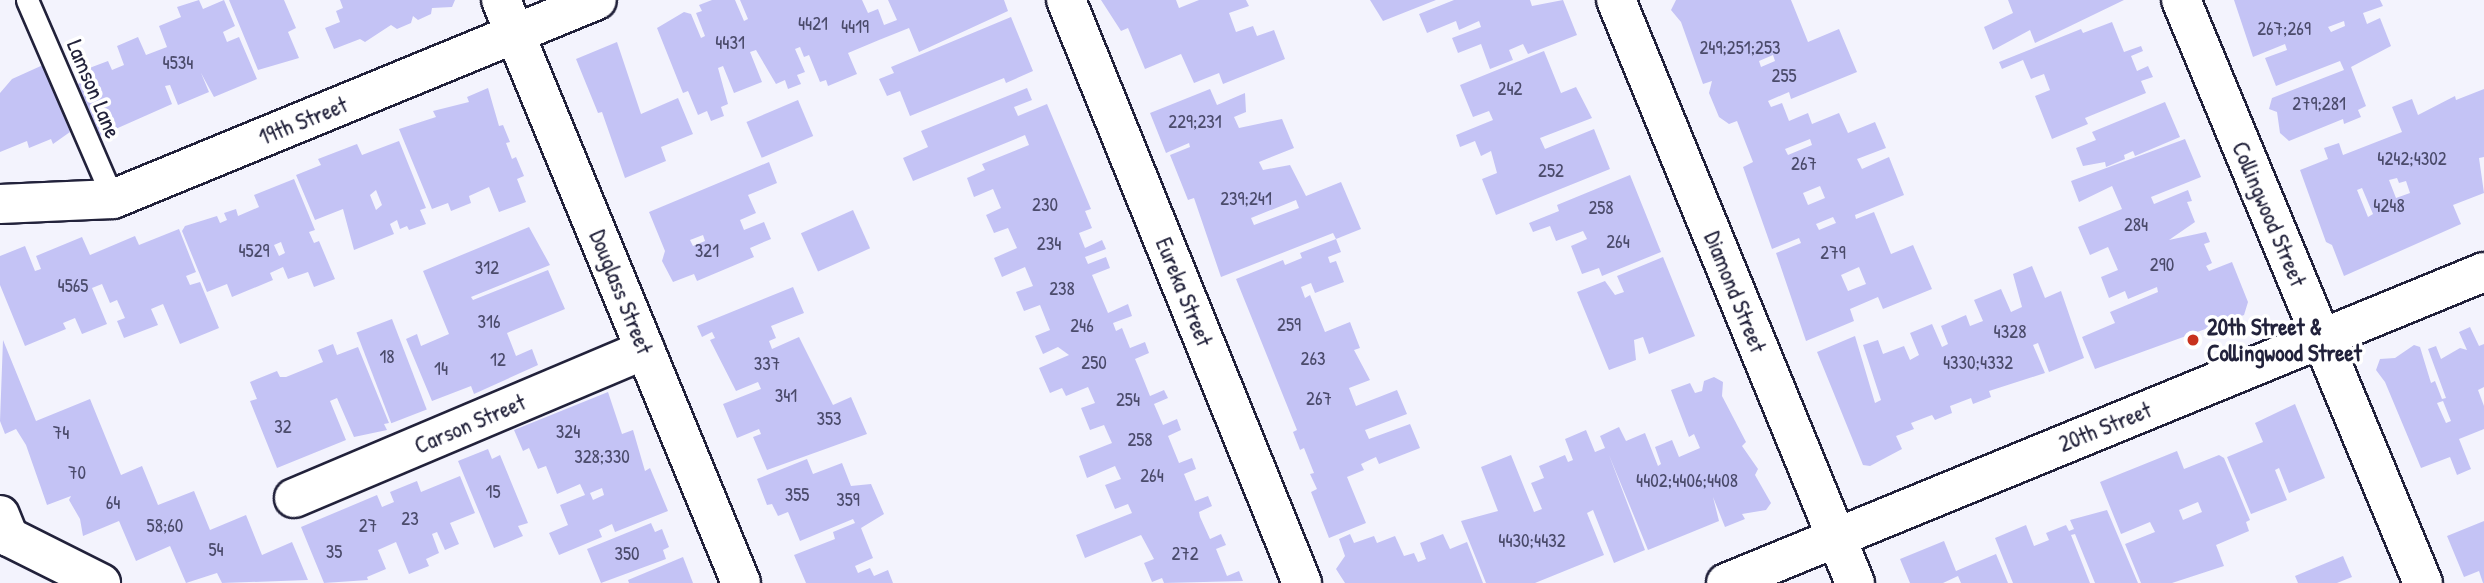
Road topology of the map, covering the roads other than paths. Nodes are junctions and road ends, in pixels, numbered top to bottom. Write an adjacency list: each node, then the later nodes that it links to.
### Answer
1 (27, 0): 7 (lane, Lamson Lane)
2 (597, 0): 6 (street, 19th Street)
3 (1066, 0): 17 (street, Eureka Street)
4 (1616, 0): 14 (street, Diamond Street)
5 (2181, 0): 10 (street, Collingwood Street)
6 (508, 17): 7 (street, 19th Street); 11 (street, Douglass Street)
7 (113, 200): 8 (street, 19th Street)
8 (0, 204)
9 (2484, 272): 10 (street, 20th Street)
10 (2321, 338): 14 (street, 20th Street); 20 (street, Collingwood Street)
11 (645, 350): 12 (street, Carson Street); 16 (street, Douglass Street)
12 (294, 498)
13 (0, 515): 15 (street)
14 (1837, 538): 18 (street, 20th Street); 19 (street, Diamond Street)
15 (101, 583)
16 (741, 583)
17 (1301, 583)
18 (1726, 583)
19 (1855, 583)
20 (2423, 583)

